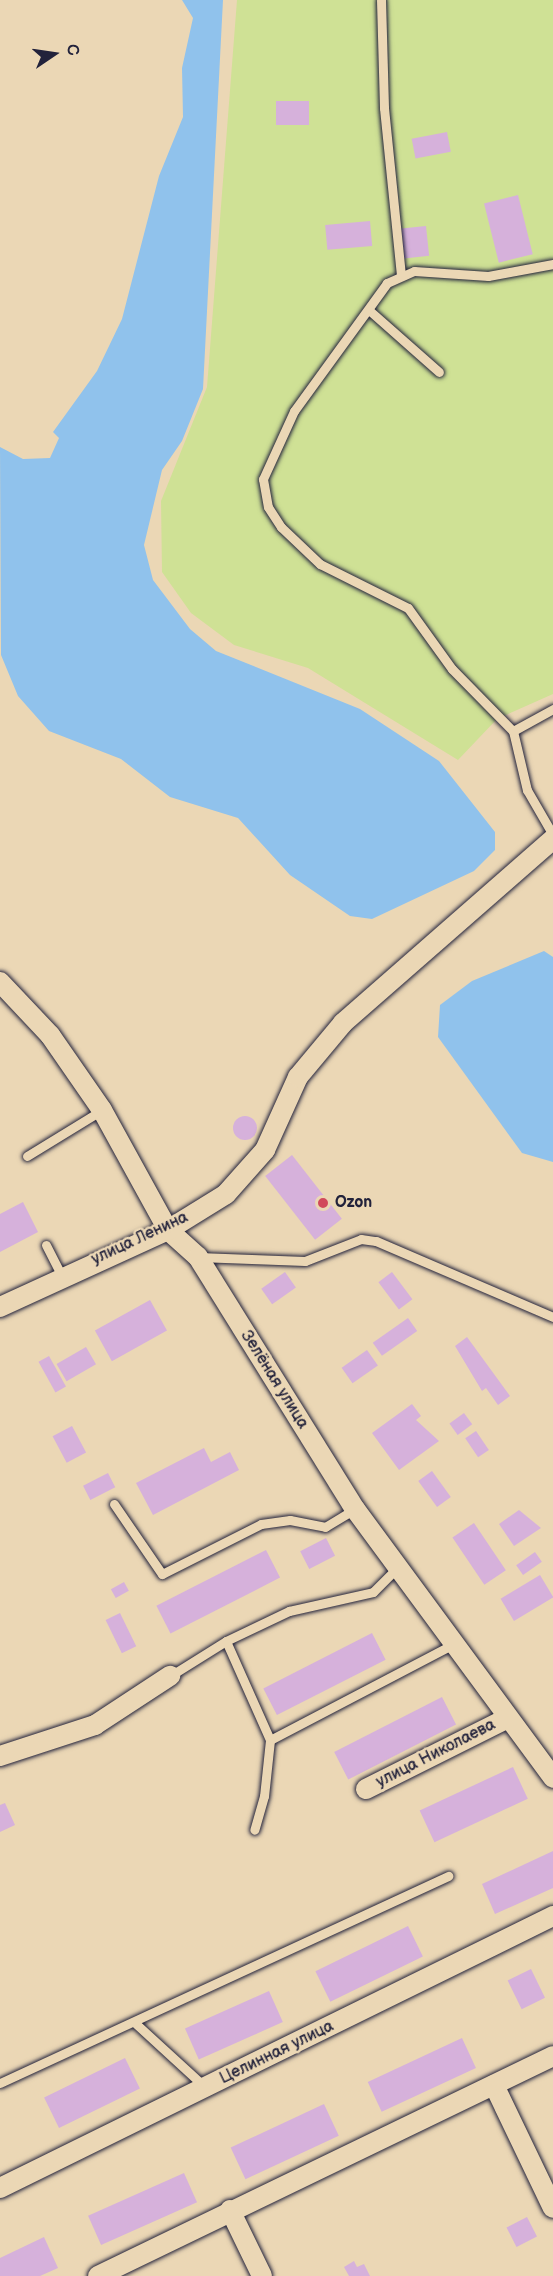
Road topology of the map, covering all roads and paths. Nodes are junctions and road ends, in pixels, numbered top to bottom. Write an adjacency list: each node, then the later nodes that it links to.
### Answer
1 (381, 0): 3 (lane)
2 (553, 264): 3 (lane)
3 (401, 275): 4 (lane)
4 (370, 311): 5 (lane); 7 (lane)
5 (439, 372)
6 (553, 709): 7 (lane)
7 (513, 731): 8 (lane)
8 (553, 837): 12 (street, улица Ленина)
9 (2, 991): 10 (street, Зелёная улица)
10 (102, 1110): 11 (lane); 12 (street, Зелёная улица)
11 (27, 1156)
12 (168, 1230): 14 (street, Зелёная улица); 15 (street, улица Ленина)
13 (46, 1245): 15 (lane)
14 (198, 1257): 17 (lane); 19 (street, Зелёная улица)
15 (61, 1275): 16 (street, улица Ленина)
16 (0, 1306)
17 (553, 1317)
18 (114, 1504): 19 (lane)
19 (356, 1509): 20 (street, Зелёная улица)
20 (396, 1569): 21 (lane); 22 (street, Зелёная улица)
21 (226, 1641): 23 (lane); 25 (lane)
22 (452, 1645): 24 (street, Зелёная улица); 25 (lane)
23 (170, 1677): 26 (street)
24 (506, 1719): 27 (street, Зелёная улица); 28 (street, улица Николаева)
25 (270, 1740): 29 (lane)
26 (0, 1756)
27 (553, 1778)
28 (366, 1789)
29 (254, 1830)
30 (449, 1876): 32 (lane)
31 (553, 1916): 36 (street, Целинная улица)
32 (134, 2022): 34 (lane); 36 (lane)
33 (553, 2056): 35 (street)
34 (0, 2083)
35 (494, 2085): 38 (street); 39 (street)
36 (206, 2088): 37 (street, Целинная улица)
37 (0, 2188)
38 (553, 2208)
39 (230, 2210): 40 (street); 41 (street)
40 (99, 2276)
41 (262, 2276)

